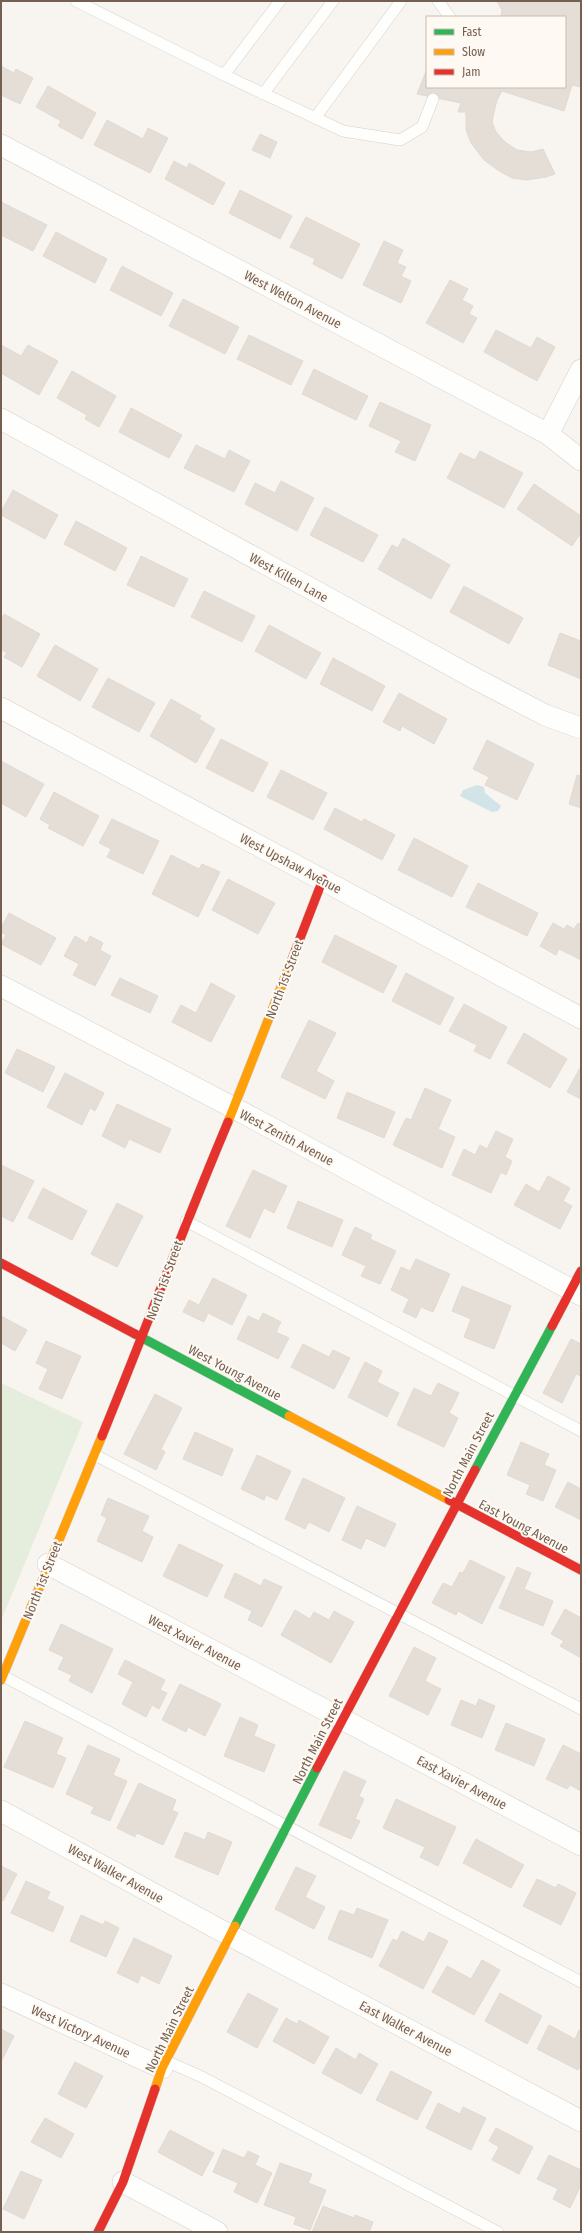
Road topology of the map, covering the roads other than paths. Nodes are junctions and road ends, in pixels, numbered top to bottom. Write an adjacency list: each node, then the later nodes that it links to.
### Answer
1 (76, 1): 7 (lane)
2 (280, 1): 7 (lane)
3 (333, 1): 8 (lane)
4 (401, 1): 10 (lane)
5 (438, 1): 6 (lane)
6 (449, 16)
7 (224, 75): 8 (lane)
8 (263, 94): 10 (lane)
9 (434, 99): 10 (lane)
10 (315, 118)
11 (1, 145): 14 (street, West Welton Avenue)
12 (581, 370): 14 (street)
13 (1, 419): 17 (street, West Killen Lane)
14 (548, 434): 15 (street, West Welton Avenue)
15 (581, 460)
16 (1, 708): 18 (street, West Upshaw Avenue)
17 (581, 728)
18 (322, 879): 20 (street, West Upshaw Avenue); 21 (street, North 1st Street)
19 (1, 986): 21 (street, West Zenith Avenue)
20 (581, 1018)
21 (234, 1108): 22 (street, North 1st Street); 25 (street, West Zenith Avenue)
22 (186, 1221): 26 (street, North 1st Street); 27 (lane)
23 (1, 1263): 26 (street, West Young Avenue)
24 (581, 1271): 25 (street, North Main Street)
25 (576, 1292): 27 (street, North Main Street)
26 (143, 1337): 29 (street, North 1st Street); 30 (street, West Young Avenue)
27 (514, 1396): 28 (lane); 30 (street, North Main Street)
28 (581, 1431)
29 (94, 1454): 31 (street, North 1st Street); 33 (lane)
30 (455, 1505): 32 (street, East Young Avenue); 33 (street, North Main Street)
31 (48, 1564): 34 (street, North 1st Street); 36 (street, West Xavier Avenue)
32 (581, 1570)
33 (398, 1614): 35 (lane); 36 (street, North Main Street)
34 (2, 1678): 38 (lane)
35 (581, 1709)
36 (342, 1719): 38 (street, North Main Street); 39 (street, East Xavier Avenue)
37 (1, 1811): 40 (street, West Walker Avenue)
38 (288, 1826): 40 (street, North Main Street); 41 (lane)
39 (581, 1845)
40 (231, 1936): 43 (street, North Main Street); 44 (street, East Walker Avenue)
41 (581, 1982)
42 (1, 1994): 43 (street, West Victory Avenue)
43 (164, 2064): 45 (street, North Main Street); 48 (lane)
44 (581, 2121)
45 (123, 2182): 46 (street, North Main Street); 47 (street)
46 (98, 2232)
47 (217, 2232)
48 (498, 2232)

